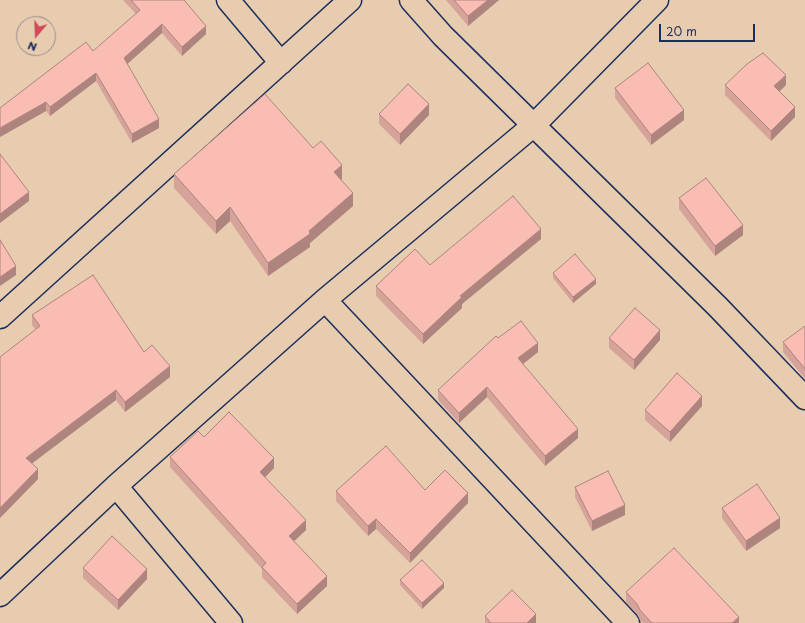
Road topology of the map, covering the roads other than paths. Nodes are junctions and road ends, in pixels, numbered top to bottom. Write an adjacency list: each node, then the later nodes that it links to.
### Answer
1 (228, 0): 5 (street)
2 (350, 0): 5 (street)
3 (411, 0): 6 (street)
4 (657, 0): 6 (street)
5 (281, 63): 8 (street)
6 (534, 125): 7 (street); 9 (street)
7 (325, 300): 10 (street); 13 (street)
8 (0, 317)
9 (805, 398)
10 (116, 486): 11 (street); 12 (street)
11 (0, 595)
12 (231, 623)
13 (628, 623)

